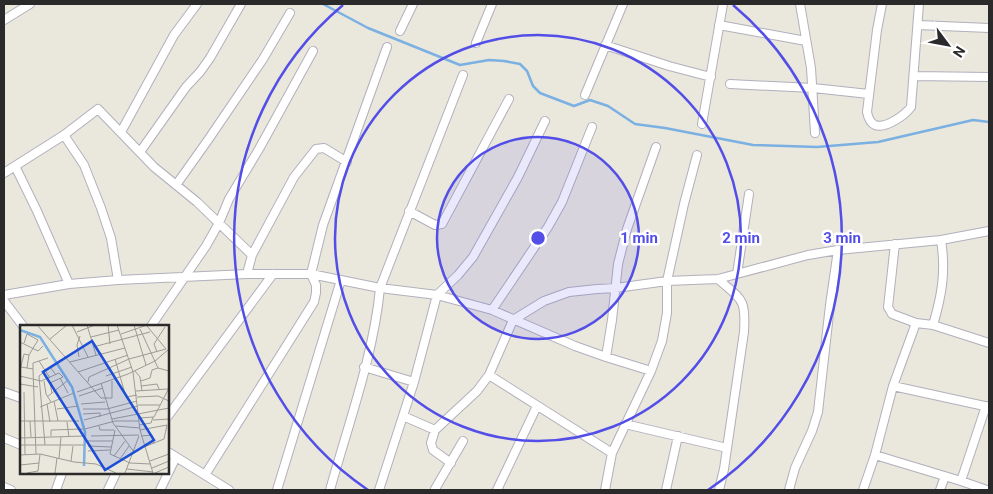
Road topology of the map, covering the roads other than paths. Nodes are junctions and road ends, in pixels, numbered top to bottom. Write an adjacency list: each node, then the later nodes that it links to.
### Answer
1 (30, 4): 12 (street)
2 (196, 4): 34 (street)
3 (241, 4): 38 (street)
4 (413, 4): 16 (street)
5 (492, 4): 18 (street)
6 (623, 4): 19 (street)
7 (723, 4): 14 (street)
8 (800, 4): 17 (street)
9 (882, 4): 28 (street)
10 (919, 4): 13 (street)
11 (290, 12): 43 (street)
12 (4, 20)
13 (918, 25): 15 (street); 23 (street)
14 (719, 26): 17 (street); 24 (street)
15 (989, 28)
16 (400, 31)
17 (806, 41): 27 (street)
18 (476, 43)
19 (605, 45): 24 (street); 29 (street)
20 (387, 47): 40 (street)
21 (312, 52): 46 (street)
22 (463, 75): 45 (street)
23 (914, 76): 25 (street); 28 (street)
24 (711, 77): 32 (street)
25 (989, 77)
26 (730, 84): 27 (street)
27 (814, 88): 28 (street); 35 (street)
28 (869, 94)
29 (585, 95)
30 (509, 100): 45 (street)
31 (545, 121): 65 (street)
32 (702, 124)
33 (592, 127): 67 (street)
34 (121, 132): 36 (street); 38 (street)
35 (815, 133)
36 (64, 135): 41 (street); 58 (street)
37 (656, 147): 63 (street)
38 (140, 152): 43 (street)
39 (697, 155): 60 (street)
40 (347, 162): 51 (street); 54 (street)
41 (14, 166): 42 (street); 61 (street)
42 (4, 173)
43 (176, 184): 46 (street)
44 (749, 194): 55 (street)
45 (409, 211): 62 (street)
46 (219, 223): 51 (street); 56 (street)
47 (989, 231): 48 (street)
48 (941, 240): 49 (street); 72 (street)
49 (894, 244): 50 (street); 69 (street)
50 (838, 250): 55 (street); 119 (street)
51 (252, 255): 52 (street)
52 (247, 274): 53 (street); 56 (street)
53 (273, 274): 54 (street); 84 (street)
54 (311, 274): 59 (street); 102 (street)
55 (737, 274): 57 (street)
56 (185, 276): 58 (street); 71 (street)
57 (718, 278): 60 (street); 92 (street)
58 (118, 280): 61 (street)
59 (341, 280): 62 (street); 111 (street)
60 (667, 280): 63 (street); 76 (street)
61 (70, 284): 64 (street)
62 (380, 288): 65 (street); 75 (street)
63 (616, 288): 68 (street); 74 (street)
64 (4, 295)
65 (437, 295): 67 (street); 78 (street)
66 (4, 301): 70 (street)
67 (492, 310): 68 (street)
68 (513, 320): 74 (street); 77 (street)
69 (916, 323): 72 (street); 79 (street)
70 (22, 325)
71 (152, 325)
72 (933, 325): 73 (street)
73 (989, 343)
74 (606, 358): 76 (street)
75 (364, 367): 78 (street); 112 (street)
76 (651, 371): 86 (street)
77 (489, 375): 82 (street); 87 (street)
78 (414, 382): 85 (street)
79 (893, 386): 83 (street); 95 (street)
80 (4, 392): 81 (street)
81 (20, 398)
82 (537, 406): 94 (street); 115 (street)
83 (987, 406): 104 (street)
84 (169, 415)
85 (403, 416): 87 (street); 113 (street)
86 (625, 424): 88 (street); 94 (street)
87 (434, 430): 97 (street)
88 (678, 436): 92 (street); 117 (street)
89 (4, 438): 91 (street)
90 (463, 440): 97 (street)
91 (20, 445)
92 (727, 448): 118 (street)
93 (169, 452): 96 (street)
94 (612, 453): 116 (street)
95 (875, 455): 103 (street); 120 (street)
96 (176, 456): 98 (street); 102 (street)
97 (451, 464): 114 (street)
98 (169, 471)
99 (62, 474): 107 (street)
100 (116, 474): 108 (street)
101 (168, 474): 109 (street)
102 (205, 475): 110 (street)
103 (945, 476): 104 (street); 121 (street)
104 (961, 481): 122 (street)
105 (4, 487): 106 (street)
106 (11, 490)
107 (56, 490)
108 (108, 490)
109 (160, 490)
110 (226, 490)
111 (277, 490)
112 (330, 490)
113 (379, 490)
114 (436, 490)
115 (497, 490)
116 (605, 490)
117 (666, 490)
118 (719, 490)
119 (789, 490)
120 (863, 490)
121 (940, 490)
122 (987, 490)

